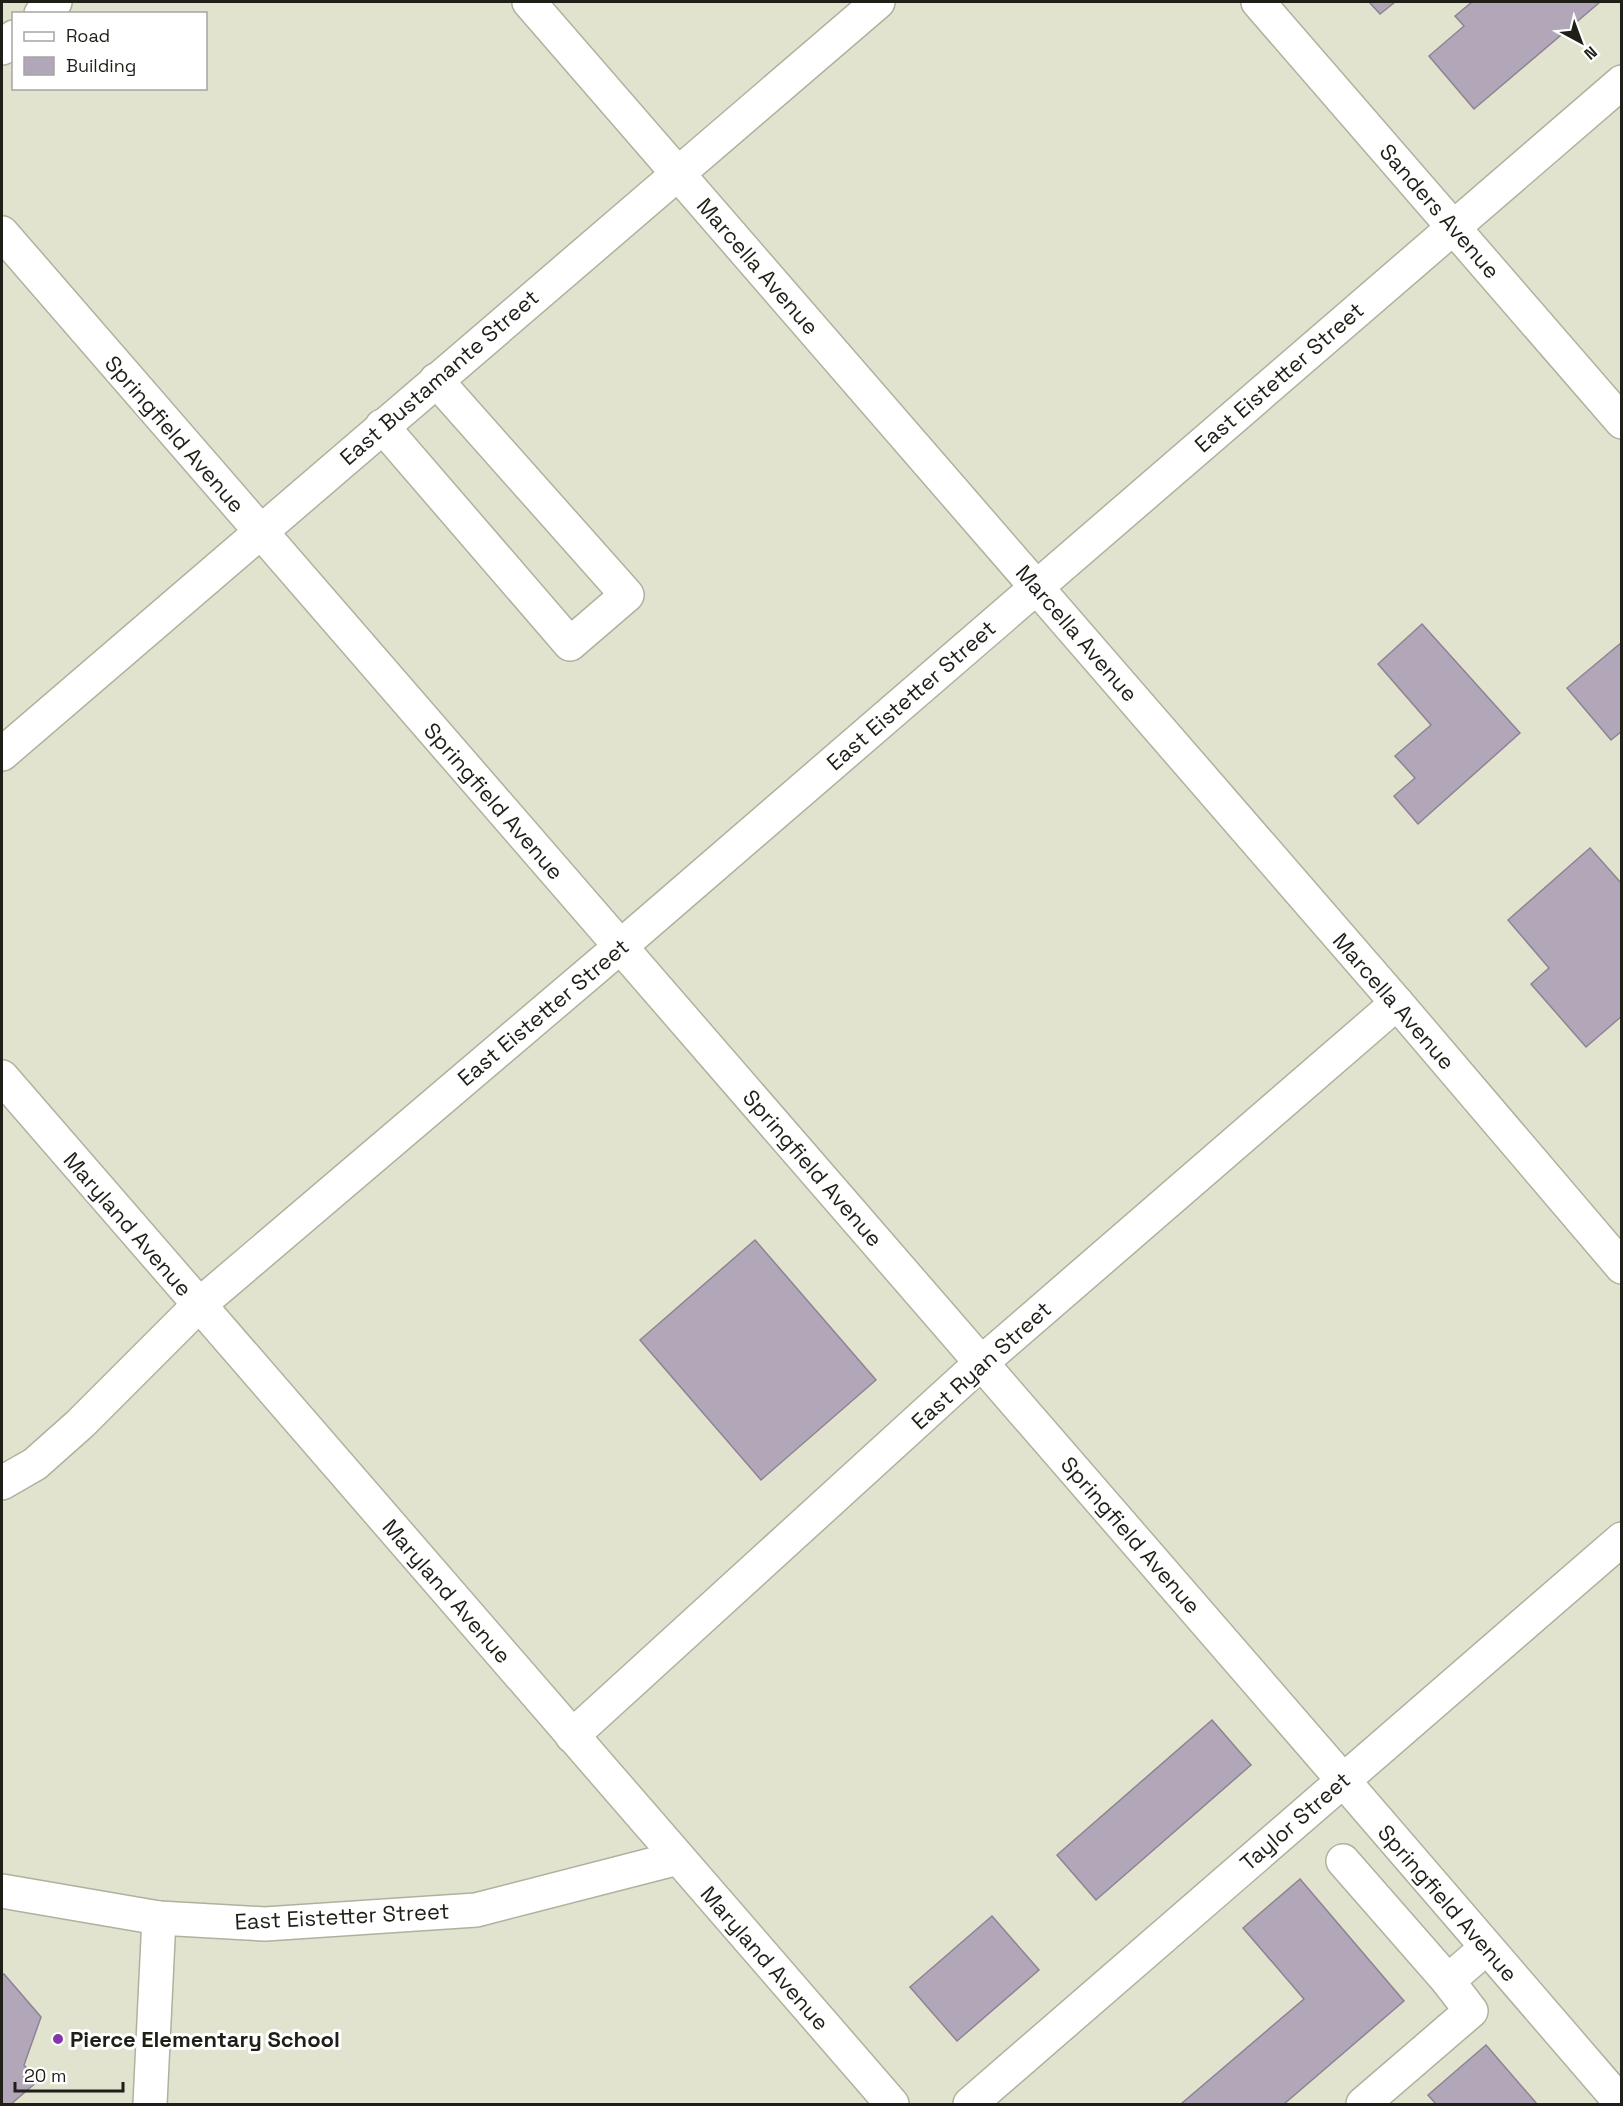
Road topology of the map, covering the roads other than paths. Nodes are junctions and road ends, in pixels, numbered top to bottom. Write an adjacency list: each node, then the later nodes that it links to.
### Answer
1 (55, 2): 5 (street)
2 (529, 2): 7 (street, Marcella Avenue)
3 (878, 2): 7 (street, East Bustamante Street)
4 (1258, 2): 8 (street, Sanders Avenue)
5 (43, 12)
6 (1622, 82): 8 (street, East Eistetter Street)
7 (677, 173): 10 (street, East Bustamante Street); 14 (street, Marcella Avenue)
8 (1453, 227): 11 (street, Sanders Avenue); 14 (street, East Eistetter Street)
9 (2, 233): 13 (street, Springfield Avenue)
10 (436, 380): 12 (street, East Bustamante Street); 12 (street)
11 (1622, 422)
12 (382, 426): 13 (street, East Bustamante Street)
13 (259, 531): 15 (street, East Bustamante Street); 16 (street, Springfield Avenue)
14 (1037, 586): 16 (street, East Eistetter Street); 17 (street, Marcella Avenue)
15 (2, 754)
16 (621, 946): 20 (street, East Eistetter Street); 21 (street, Springfield Avenue)
17 (1397, 1003): 19 (street, Marcella Avenue); 21 (street, East Ryan Street)
18 (2, 1077): 20 (street, Maryland Avenue)
19 (1622, 1267)
20 (199, 1305): 22 (street, East Eistetter Street); 24 (street, Maryland Avenue)
21 (981, 1363): 24 (street, East Ryan Street); 25 (street, Springfield Avenue)
22 (2, 1483)
23 (1622, 1539): 25 (street, Taylor Street)
24 (572, 1736): 26 (street, Maryland Avenue)
25 (1342, 1779): 30 (street, Springfield Avenue); 34 (street, Taylor Street)
26 (678, 1858): 29 (street, East Eistetter Street); 33 (street, Maryland Avenue)
27 (1343, 1861): 31 (street)
28 (2, 1891): 29 (street, East Eistetter Street)
29 (159, 1918): 32 (street)
30 (1486, 1948): 31 (street); 36 (street, Springfield Avenue)
31 (1448, 1981): 35 (street)
32 (150, 2104)
33 (892, 2104)
34 (970, 2104)
35 (1363, 2104)
36 (1622, 2104)

